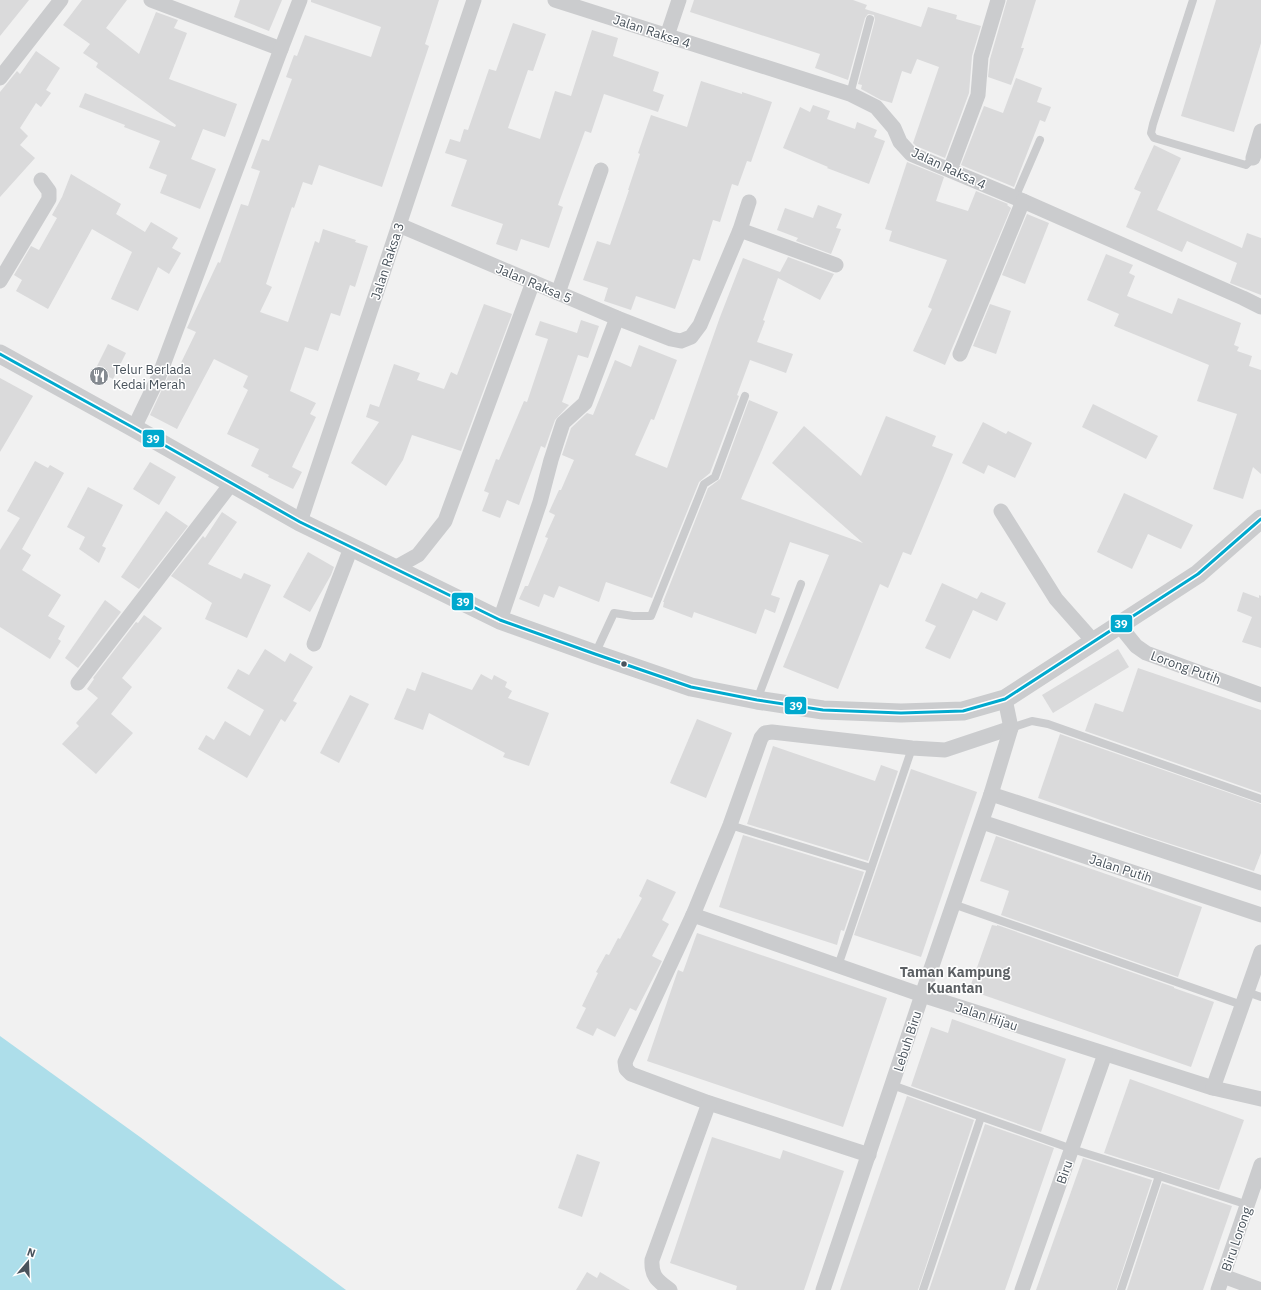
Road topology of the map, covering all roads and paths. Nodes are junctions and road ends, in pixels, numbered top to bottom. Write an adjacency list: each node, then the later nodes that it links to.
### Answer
1 (61, 0): 12 (street)
2 (151, 0): 11 (street)
3 (300, 0): 11 (street)
4 (474, 0): 22 (street, Jalan Raksa 3)
5 (555, 0): 10 (street, Jalan Raksa 4)
6 (679, 0): 10 (street)
7 (998, 0): 18 (street)
8 (1193, 0): 16 (lane)
9 (870, 18): 13 (lane)
10 (667, 36): 13 (street, Jalan Raksa 4)
11 (281, 49): 33 (street)
12 (0, 78)
13 (850, 94): 18 (street, Jalan Raksa 4)
14 (1261, 131): 16 (street)
15 (1040, 140): 20 (lane)
16 (1253, 158)
17 (601, 170): 27 (street)
18 (950, 170): 20 (street, Jalan Raksa 4)
19 (41, 180): 25 (street)
20 (1019, 200): 28 (street, Jalan Raksa 4); 31 (street)
21 (749, 202): 23 (street)
22 (399, 225): 26 (street, Jalan Raksa 5); 37 (street, Jalan Raksa 3)
23 (740, 230): 24 (street); 29 (street, Jalan Raksa 5)
24 (836, 265)
25 (0, 281)
26 (533, 282): 27 (street, Jalan Raksa 5); 39 (street)
27 (558, 293): 29 (street, Jalan Raksa 5)
28 (1261, 307)
29 (617, 318): 41 (street)
30 (0, 354): 33 (street)
31 (960, 354)
32 (745, 396): 45 (lane)
33 (134, 428): 34 (street)
34 (231, 484): 37 (street); 46 (street)
35 (1001, 511): 43 (street)
36 (1261, 519): 42 (street)
37 (300, 522): 38 (street)
38 (351, 548): 39 (street); 44 (street)
39 (393, 569): 41 (street)
40 (801, 584): 49 (lane)
41 (500, 620): 45 (street)
42 (1120, 626): 43 (street); 47 (street, Lorong Putih)
43 (1094, 642): 48 (street)
44 (314, 644)
45 (595, 654): 49 (street)
46 (78, 683)
47 (1261, 695)
48 (1005, 699): 49 (street); 50 (street, Lebuh Biru)
49 (758, 700)
50 (1011, 728): 51 (street); 52 (street, Lebuh Biru); 53 (lane)
51 (912, 748): 55 (street); 56 (lane)
52 (991, 794): 54 (street, Lebuh Biru); 57 (street)
53 (1261, 799)
54 (982, 822): 58 (street, Lebuh Biru); 60 (street, Jalan Putih)
55 (730, 825): 56 (lane); 59 (street)
56 (871, 868): 62 (lane)
57 (1261, 883)
58 (953, 904): 63 (street, Lebuh Biru); 64 (lane)
59 (693, 915): 62 (street, Jalan Hijau); 69 (street)
60 (1261, 915)
61 (1261, 952): 64 (street)
62 (838, 966): 63 (street, Jalan Hijau)
63 (922, 995): 65 (street, Jalan Hijau); 66 (street, Lebuh Biru)
64 (1250, 998): 67 (street)
65 (1105, 1054): 67 (street, Jalan Hijau); 71 (street, Biru)
66 (892, 1085): 70 (lane); 72 (street, Lebuh Biru)
67 (1213, 1088): 68 (street, Jalan Hijau)
68 (1261, 1099)
69 (709, 1103): 72 (street); 77 (street)
70 (981, 1117): 71 (lane); 79 (lane)
71 (1072, 1149): 74 (lane); 80 (street, Biru)
72 (869, 1155): 78 (street, Lebuh Biru)
73 (1261, 1165): 75 (street, Biru Lorong)
74 (1159, 1176): 75 (lane); 81 (lane)
75 (1253, 1198): 76 (street, Biru Lorong)
76 (1220, 1283): 82 (street)
77 (670, 1290)
78 (823, 1290)
79 (923, 1290)
80 (1022, 1290)
81 (1121, 1290)
82 (1261, 1290)

